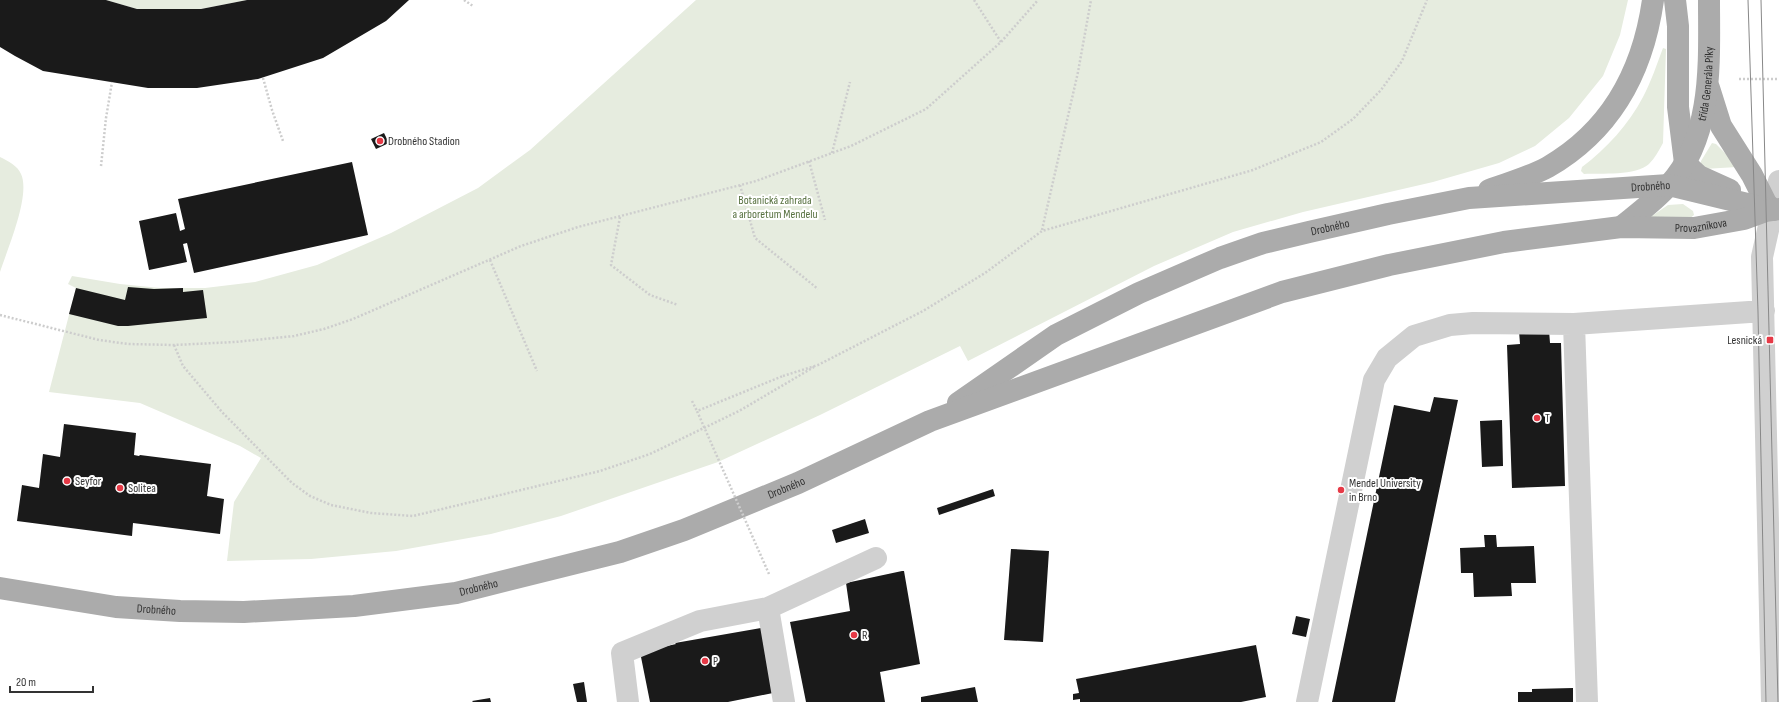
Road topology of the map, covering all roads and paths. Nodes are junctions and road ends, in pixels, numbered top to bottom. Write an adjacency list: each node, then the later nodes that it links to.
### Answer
1 (464, 0): 9 (path)
2 (974, 0): 10 (path)
3 (1038, 0): 10 (path)
4 (1091, 0): 30 (path)
5 (1427, 0): 30 (path)
6 (1653, 0): 25 (main road)
7 (1675, 0): 20 (main road, třída Generála Píky)
8 (1709, 0): 16 (main road, třída Generála Píky)
9 (473, 6)
10 (1001, 42): 18 (path)
11 (262, 78): 17 (path)
12 (1739, 79): 13 (path)
13 (1779, 79)
14 (112, 82): 21 (path)
15 (850, 82): 18 (path)
16 (1708, 86): 20 (main road, třída Generála Píky); 26 (main road)
17 (283, 141)
18 (832, 153): 19 (path)
19 (809, 161): 23 (path); 28 (path)
20 (1685, 163): 24 (main road, třída Generála Píky); 26 (main road)
21 (101, 166)
22 (1779, 181): 26 (street)
23 (740, 185): 27 (path); 32 (path)
24 (1669, 185): 25 (main road, Drobného); 26 (main road, Drobného); 29 (main road, třída Generála Píky)
25 (1469, 198): 42 (main road, Drobného)
26 (1776, 210): 29 (main road, Provazníkova); 34 (street)
27 (620, 217): 31 (path); 33 (path)
28 (825, 220)
29 (1621, 227): 42 (main road, Drobného)
30 (1042, 231): 38 (path)
31 (490, 260): 37 (path); 39 (path)
32 (818, 289)
33 (678, 305)
34 (1764, 312): 36 (street); 51 (street)
35 (0, 315): 37 (path)
36 (1574, 324): 49 (street); 50 (street)
37 (174, 345): 38 (path)
38 (818, 365): 41 (path, bridge)
39 (537, 371)
40 (692, 401): 41 (path)
41 (697, 412): 44 (path, bridge)
42 (930, 421): 45 (main road, Drobného)
43 (876, 558): 46 (street)
44 (769, 574)
45 (0, 588)
46 (768, 608): 47 (street); 48 (street)
47 (628, 702)
48 (784, 702)
49 (1307, 702)
50 (1587, 702)
51 (1772, 702)

